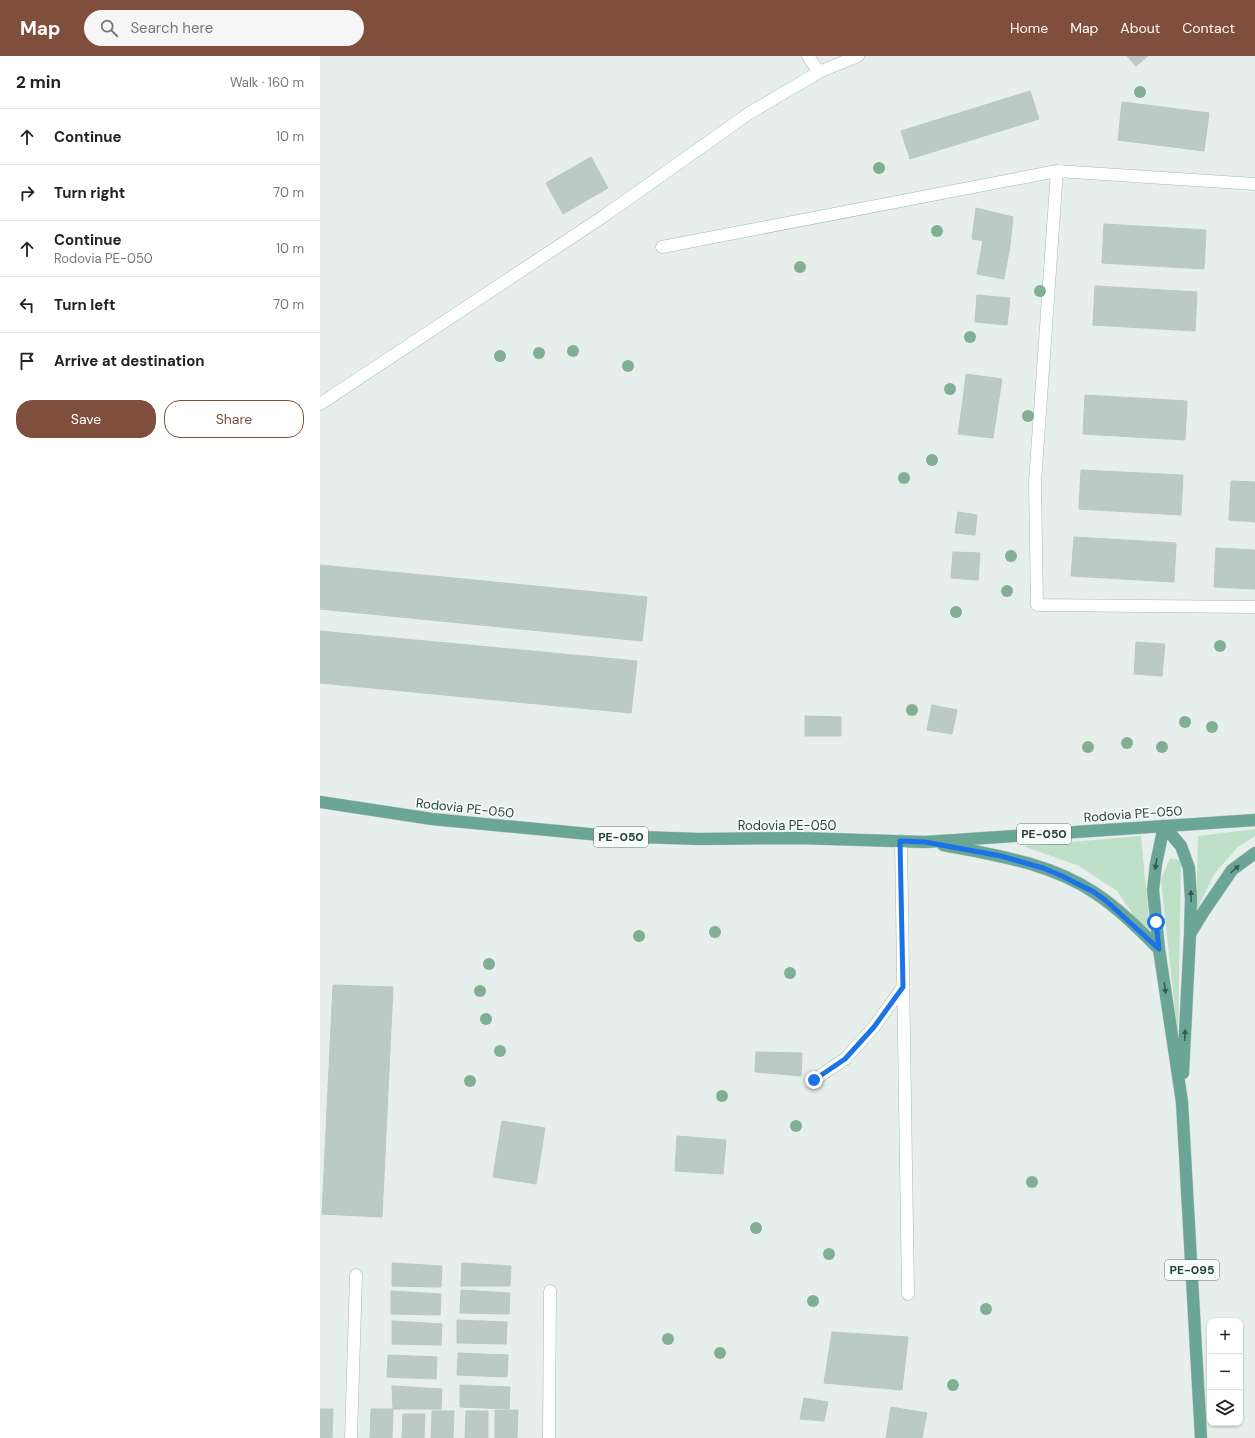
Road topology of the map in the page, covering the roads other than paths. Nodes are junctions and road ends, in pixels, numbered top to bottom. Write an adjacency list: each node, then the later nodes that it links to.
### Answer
1 (808, 56): 3 (street)
2 (858, 56): 3 (street)
3 (820, 72): 7 (street)
4 (1057, 171): 5 (street); 6 (street); 8 (street)
5 (1255, 184)
6 (662, 247)
7 (320, 404)
8 (1255, 607)
9 (320, 802): 12 (main road, Rodovia PE-050 / PE-050)
10 (1255, 820): 11 (main road, Rodovia PE-050 / PE-050)
11 (1164, 826): 13 (main road, Rodovia PE-050 / PE-050); 15 (main road, one-way to 11); 16 (main road, one-way to 16)
12 (900, 841): 13 (main road, Rodovia PE-050 / PE-050); 17 (street)
13 (925, 842): 16 (main road)
14 (1255, 853): 15 (main road, one-way to 14)
15 (1190, 935): 19 (main road, one-way to 15)
16 (1159, 949): 19 (main road, PE-095, one-way to 19)
17 (903, 987): 18 (street); 22 (street)
18 (814, 1080)
19 (1182, 1102): 25 (main road, PE-095)
20 (356, 1275): 23 (street)
21 (550, 1291): 24 (street)
22 (908, 1294)
23 (351, 1438)
24 (549, 1438)
25 (1201, 1438)

